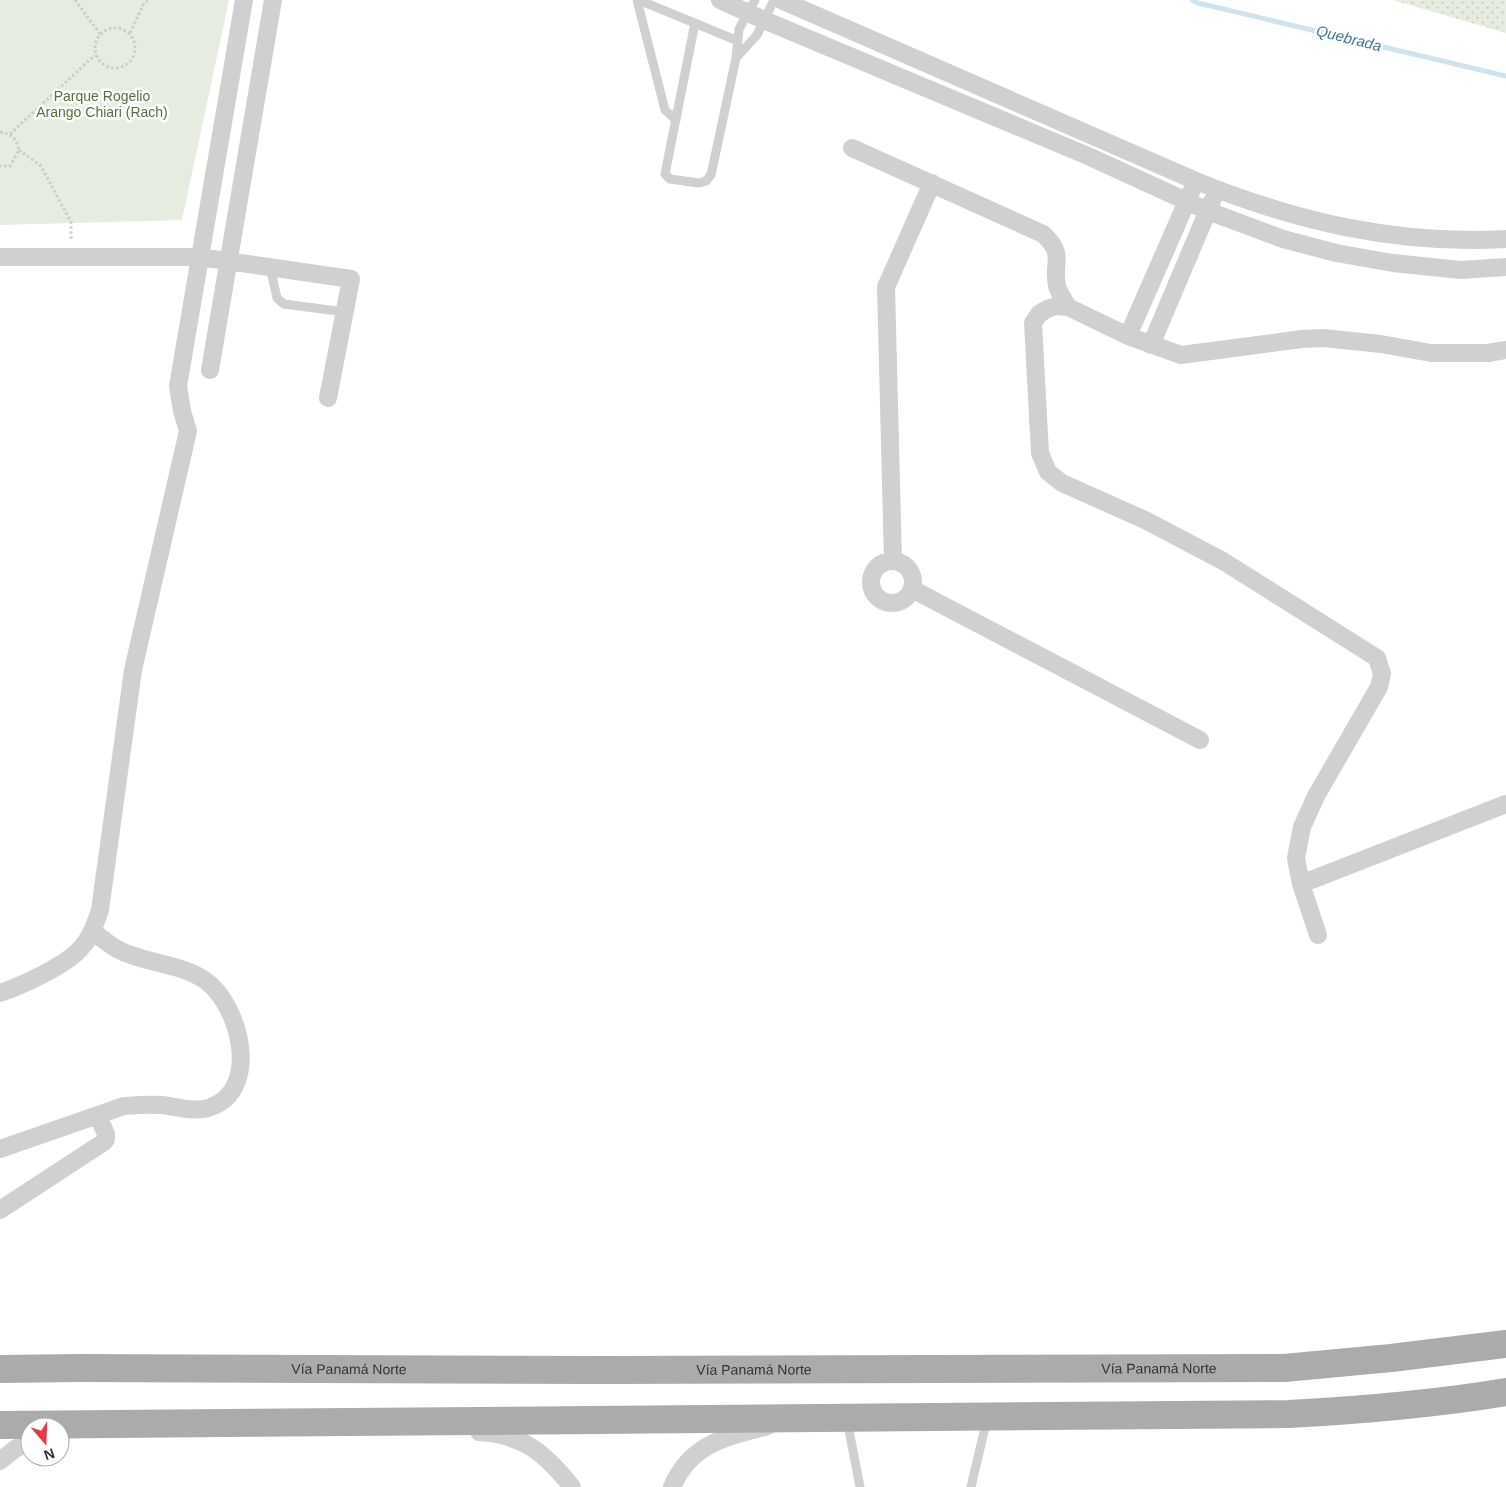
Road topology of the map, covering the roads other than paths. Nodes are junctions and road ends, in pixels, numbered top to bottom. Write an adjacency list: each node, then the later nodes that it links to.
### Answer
1 (244, 0): 21 (street)
2 (273, 0): 22 (street)
3 (638, 0): 9 (lane); 12 (lane)
4 (720, 0): 7 (street)
5 (774, 0): 8 (lane)
6 (781, 0): 14 (street)
7 (751, 6): 8 (street); 10 (lane)
8 (764, 20): 11 (lane); 17 (street)
9 (696, 24): 10 (lane); 12 (lane)
10 (738, 41): 11 (lane)
11 (736, 58): 12 (lane)
12 (676, 120)
13 (852, 148): 15 (street)
14 (1196, 181): 16 (street); 17 (street)
15 (932, 184): 25 (street); 32 (street)
16 (1217, 189): 18 (street); 19 (street)
17 (1187, 202): 18 (street); 27 (street)
18 (1208, 212): 24 (street); 28 (street)
19 (1506, 239)
20 (0, 257): 21 (street)
21 (200, 257): 22 (street); 37 (street)
22 (228, 261): 23 (street); 30 (street)
23 (270, 267): 26 (lane); 26 (street)
24 (1506, 267)
25 (1068, 307): 27 (street); 36 (street)
26 (345, 312): 31 (street)
27 (1128, 336): 28 (street)
28 (1151, 345): 29 (street)
29 (1506, 350)
30 (210, 370)
31 (328, 398)
32 (893, 561): 33 (street); 33 (street)
33 (912, 589): 34 (street)
34 (1200, 740)
35 (1506, 804): 36 (street)
36 (1301, 884): 38 (street)
37 (93, 931): 39 (street); 40 (street)
38 (1318, 934)
39 (0, 993)
40 (98, 1116): 41 (street); 42 (street)
41 (0, 1149)
42 (0, 1210)
43 (1506, 1344): 44 (main road, Vía Panamá Norte)
44 (0, 1369)
45 (1506, 1392): 46 (main road)
46 (988, 1416): 47 (main road); 58 (lane)
47 (847, 1417): 48 (main road); 57 (lane)
48 (797, 1418): 49 (main road); 56 (street)
49 (441, 1421): 50 (main road); 55 (street)
50 (119, 1424): 51 (main road); 52 (street)
51 (0, 1425)
52 (70, 1436)
53 (20, 1446): 54 (street)
54 (0, 1461)
55 (572, 1487)
56 (672, 1487)
57 (860, 1487)
58 (971, 1487)

